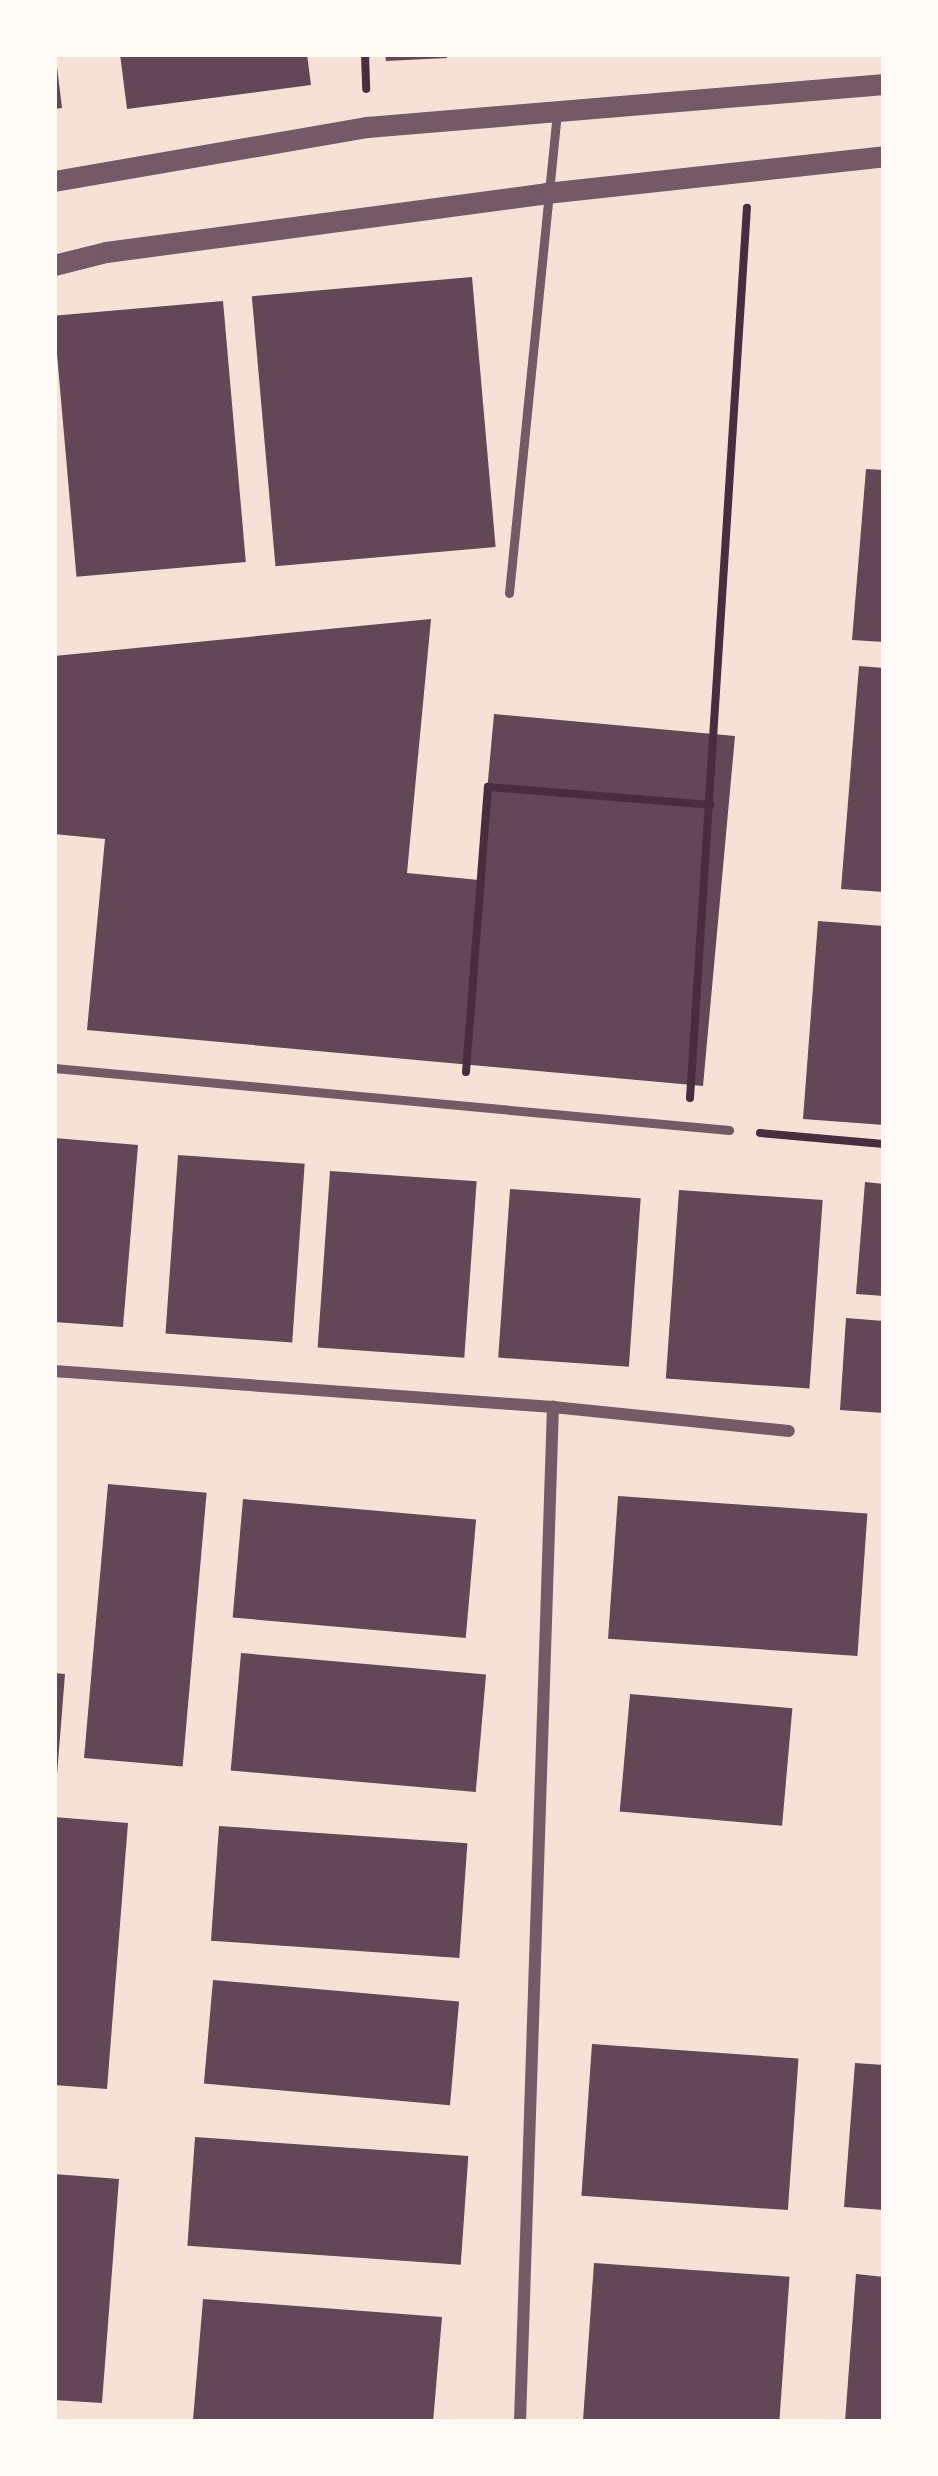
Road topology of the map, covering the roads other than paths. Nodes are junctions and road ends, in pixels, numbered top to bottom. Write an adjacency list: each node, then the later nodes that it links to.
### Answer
1 (884, 84): 2 (street)
2 (557, 112): 4 (street); 5 (lane)
3 (884, 157): 5 (street)
4 (54, 181)
5 (546, 193): 6 (street); 7 (lane)
6 (54, 265)
7 (509, 593)
8 (54, 1068): 9 (lane)
9 (729, 1130)
10 (54, 1371): 11 (street)
11 (553, 1407): 12 (street); 13 (street)
12 (789, 1431)
13 (520, 2422)

